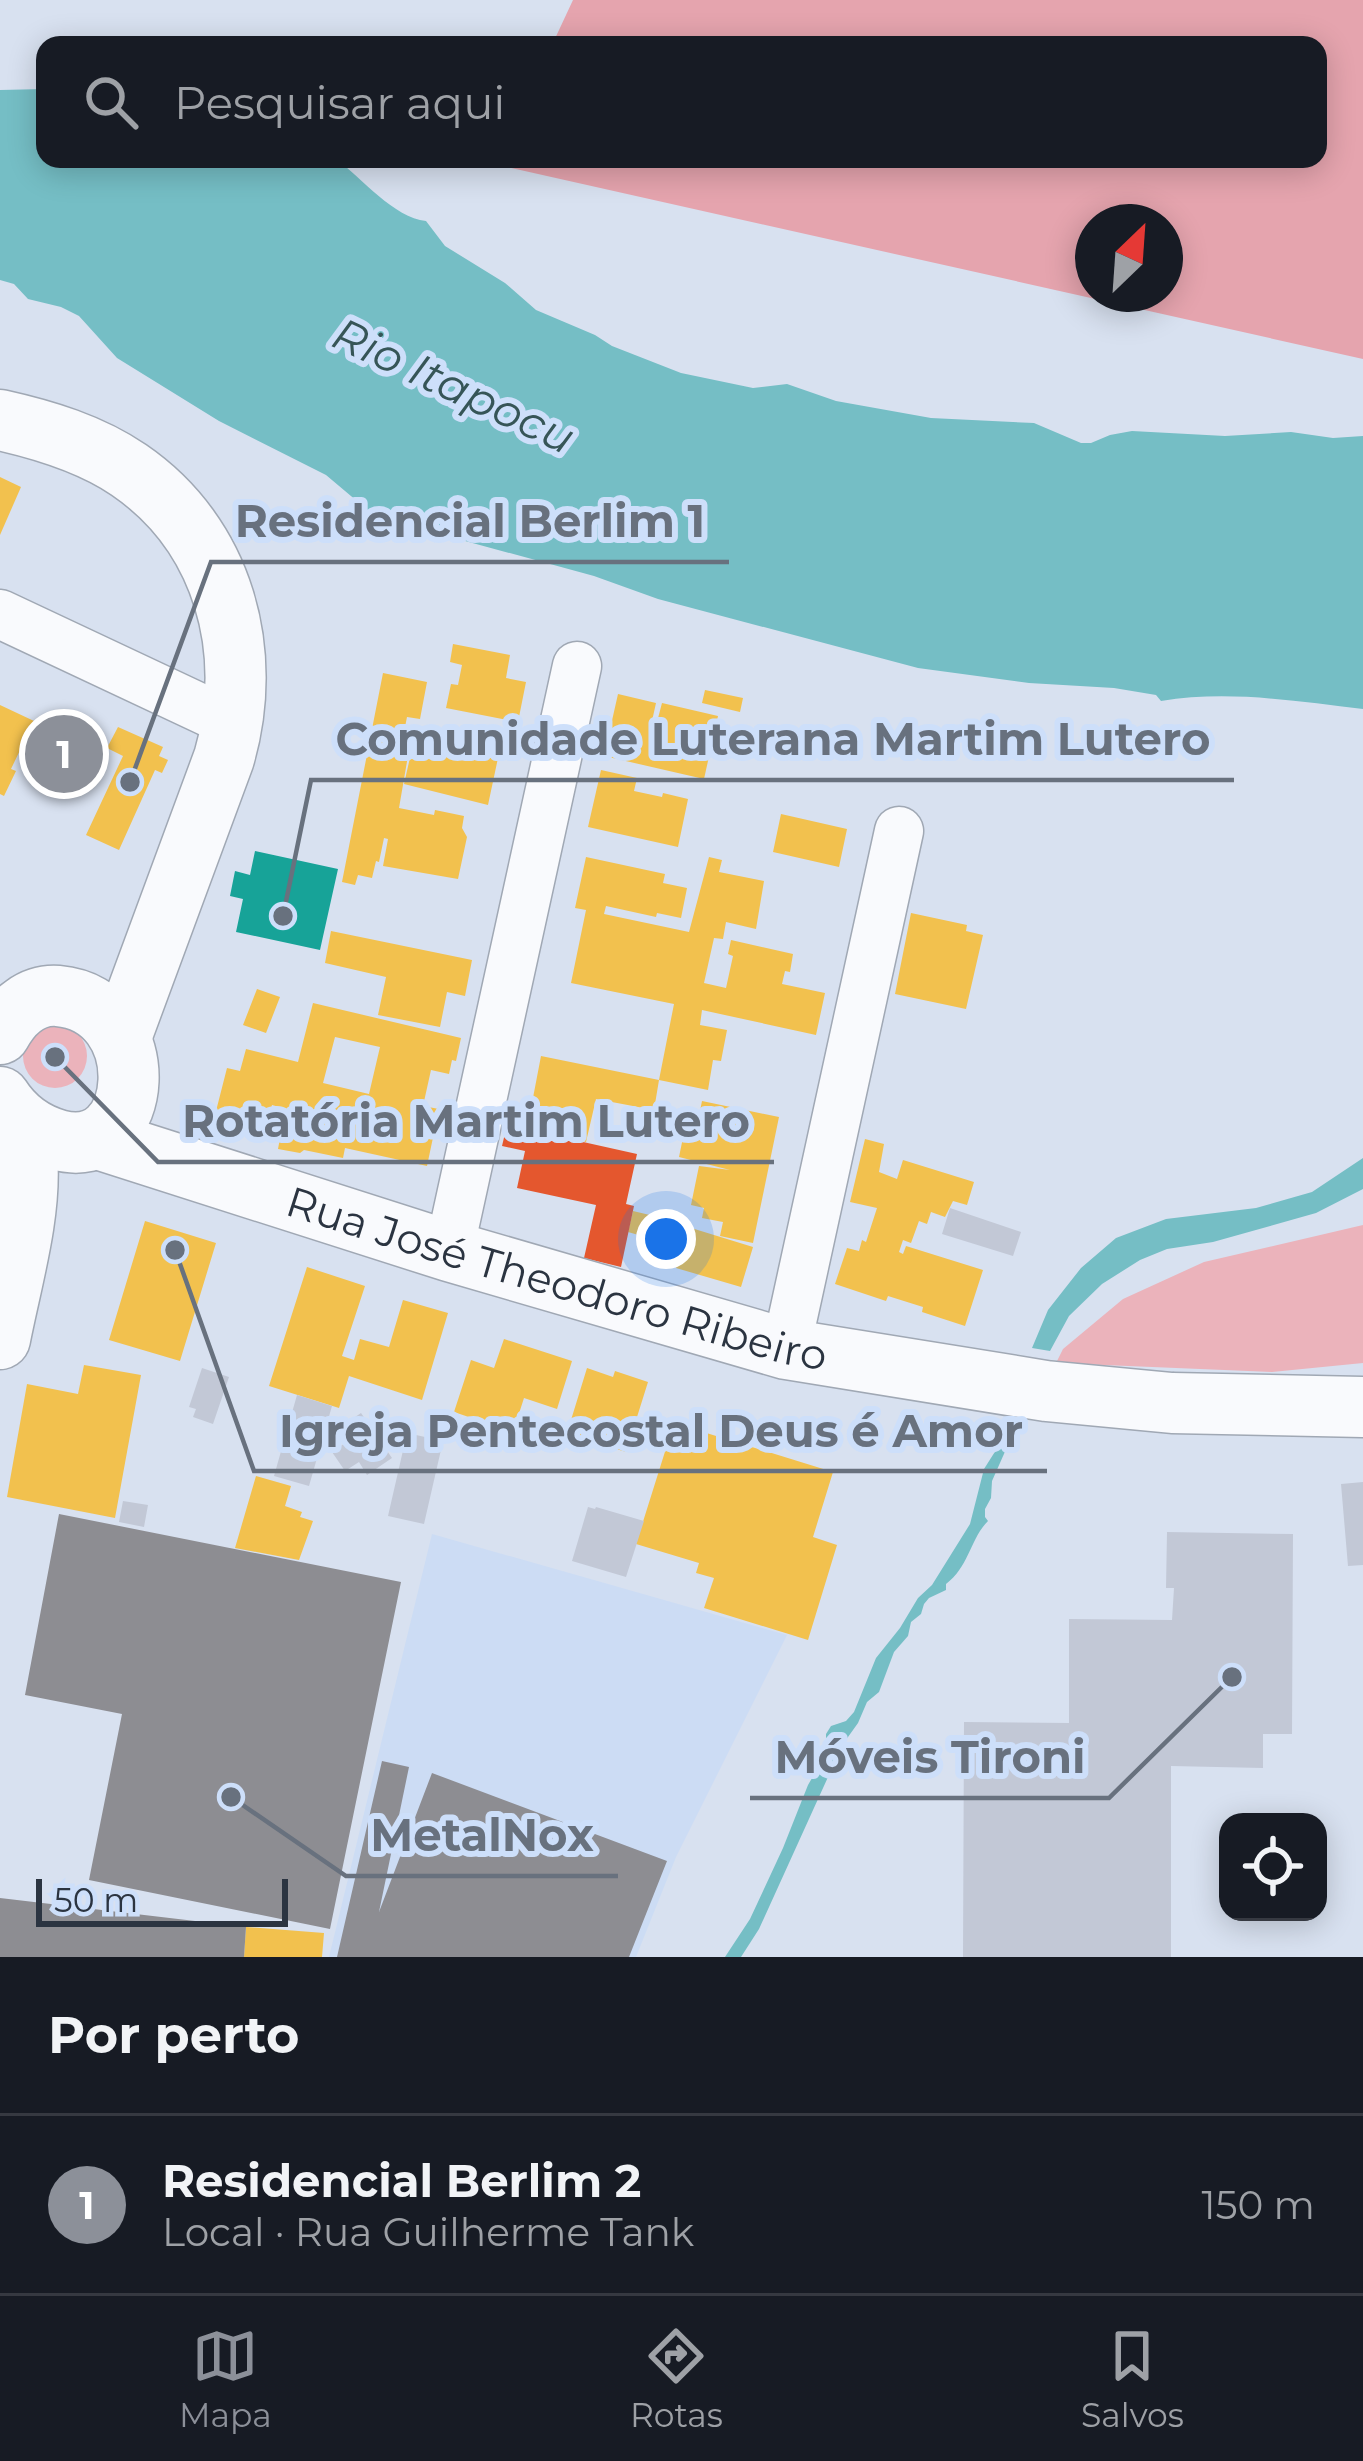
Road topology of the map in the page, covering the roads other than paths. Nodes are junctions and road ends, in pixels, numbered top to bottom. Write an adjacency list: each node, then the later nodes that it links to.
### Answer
1 (0, 421): 4 (main road)
2 (0, 614): 4 (street)
3 (577, 666): 12 (street)
4 (234, 724): 7 (main road)
5 (898, 831): 14 (street)
6 (0, 1034): 7 (main road)
7 (125, 1048): 9 (main road); 10 (main road, Rua José Theodoro Ribeiro)
8 (5, 1104): 9 (main road, Rua José Theodoro Ribeiro); 11 (main road)
9 (90, 1140): 10 (main road, Rua José Theodoro Ribeiro); 11 (main road)
10 (227, 1179): 12 (main road, Rua José Theodoro Ribeiro)
11 (24, 1217): 13 (main road)
12 (449, 1251): 14 (main road, Rua José Theodoro Ribeiro)
13 (0, 1339)
14 (786, 1348): 15 (main road, Rua José Theodoro Ribeiro)
15 (1363, 1406)

